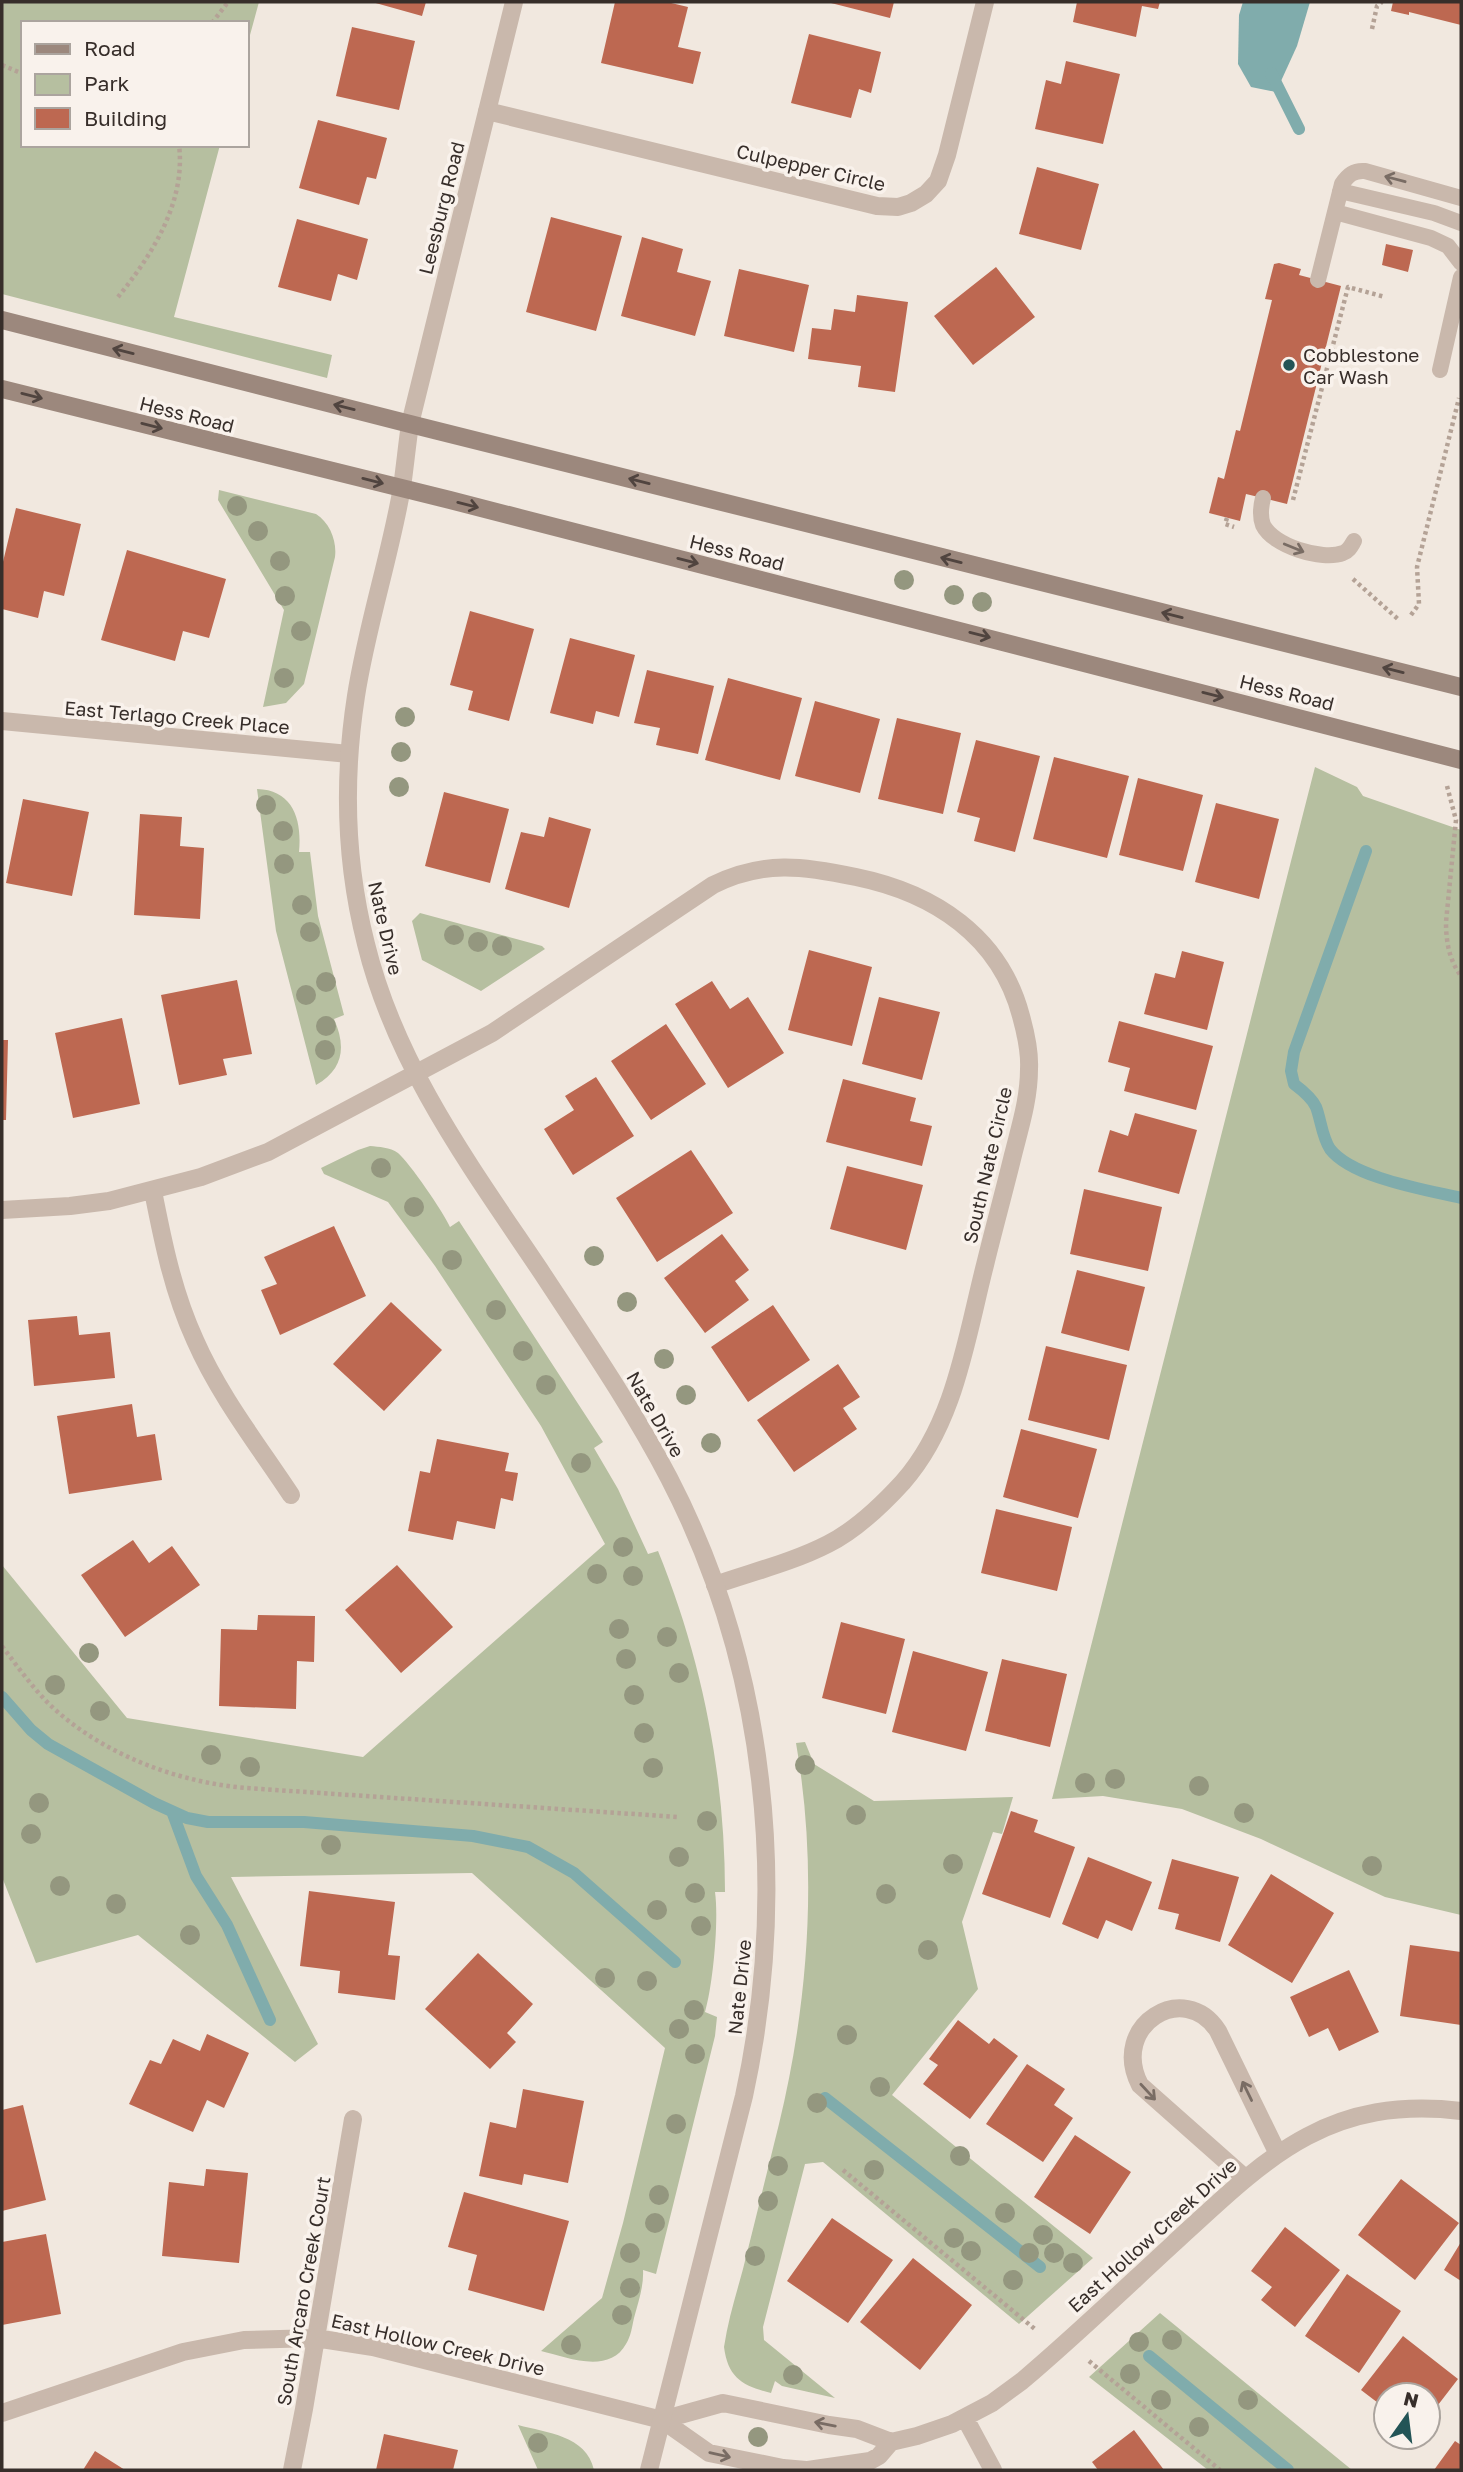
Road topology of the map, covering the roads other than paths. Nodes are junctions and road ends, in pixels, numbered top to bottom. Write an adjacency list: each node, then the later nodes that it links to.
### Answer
1 (514, 2): 3 (street, Leesburg Road)
2 (985, 2): 3 (street, Culpepper Circle)
3 (487, 111): 14 (street, Leesburg Road)
4 (1340, 191): 5 (lane, one-way to 4); 6 (lane); 7 (lane)
5 (1461, 198)
6 (1335, 212): 8 (lane); 10 (lane)
7 (1461, 223)
8 (1461, 263)
9 (1461, 277): 12 (lane)
10 (1318, 280)
11 (2, 320): 14 (main road, one-way to 11)
12 (1440, 370)
13 (2, 389): 15 (main road, Hess Road, one-way to 15)
14 (410, 425): 15 (street, Nate Drive); 18 (main road, one-way to 14)
15 (402, 488): 20 (street, Nate Drive); 21 (main road, Hess Road, one-way to 21)
16 (1263, 498): 17 (lane, one-way to 17)
17 (1354, 541)
18 (1461, 687)
19 (2, 721): 20 (street, East Terlago Creek Place)
20 (349, 754): 22 (street, Nate Drive)
21 (1461, 760)
22 (416, 1074): 23 (street, South Nate Circle); 26 (street, Nate Drive); 26 (street, South Nate Circle)
23 (153, 1191): 24 (street, South Nate Circle); 25 (street)
24 (2, 1210)
25 (291, 1494)
26 (715, 1585): 34 (street, Nate Drive)
27 (1461, 2111): 29 (street, East Hollow Creek Drive)
28 (353, 2119): 31 (street, South Arcaro Creek Court)
29 (1277, 2152): 30 (street, East Hollow Creek Drive); 30 (street, one-way to 30)
30 (1245, 2178): 33 (street, East Hollow Creek Drive)
31 (315, 2338): 32 (street, East Hollow Creek Drive); 34 (street, East Hollow Creek Drive); 36 (street, South Arcaro Creek Court)
32 (2, 2413)
33 (965, 2418): 35 (street, East Hollow Creek Drive); 39 (street)
34 (662, 2420): 35 (street, East Hollow Creek Drive, one-way to 34); 37 (street, Nate Drive); 38 (street, East Hollow Creek Drive, one-way to 38)
35 (891, 2442): 38 (street, East Hollow Creek Drive)
36 (292, 2470)
37 (649, 2470)
38 (807, 2470)
39 (993, 2470)

